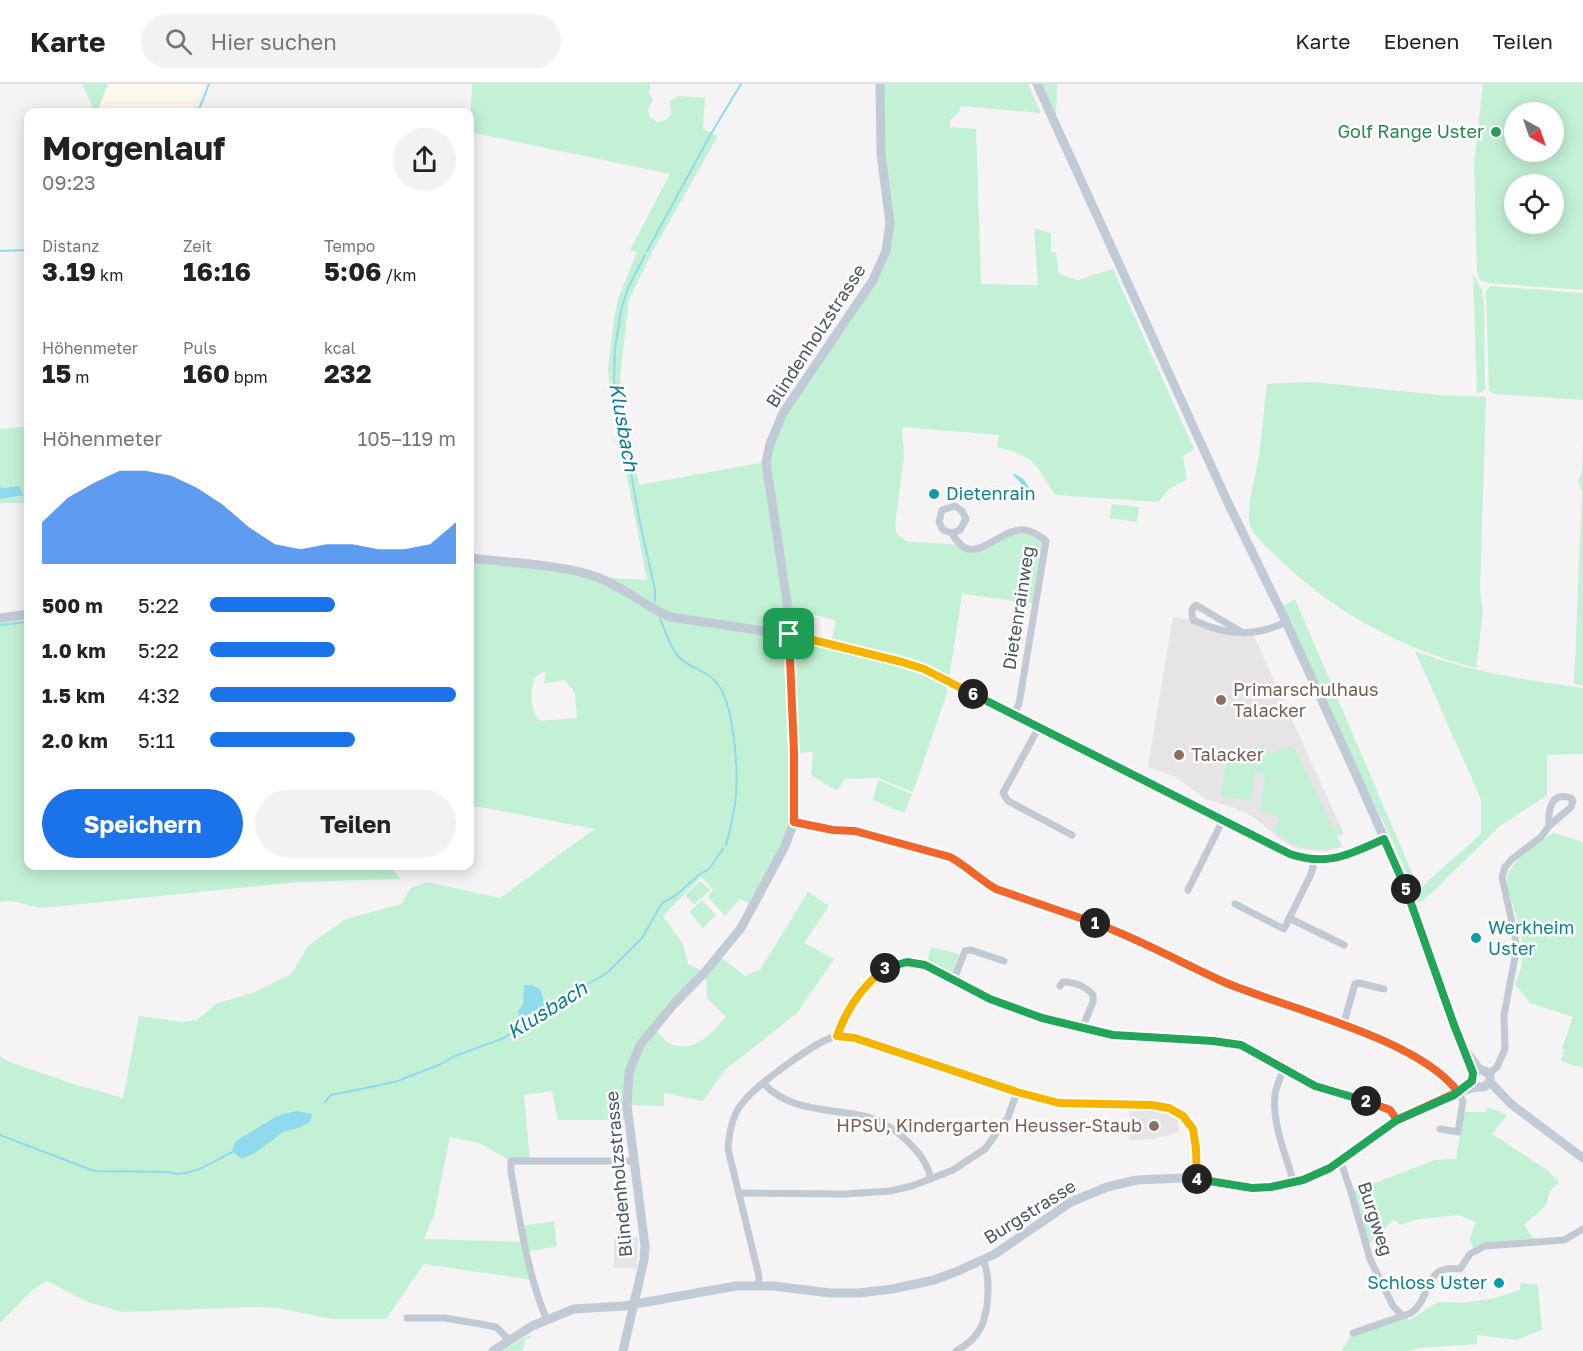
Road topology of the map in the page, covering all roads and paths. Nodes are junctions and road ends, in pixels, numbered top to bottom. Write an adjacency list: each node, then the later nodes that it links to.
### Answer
1 (880, 84): 9 (street, Blindenholzstrasse)
2 (1037, 84): 7 (street)
3 (952, 533): 10 (street, Dietenrainweg)
4 (474, 558): 9 (street)
5 (24, 615): 6 (street)
6 (0, 618)
7 (1286, 622): 8 (street); 16 (street)
8 (1243, 633): 8 (street)
9 (789, 634): 10 (street); 13 (street, Blindenholzstrasse)
10 (1014, 714): 11 (street)
11 (1039, 727): 12 (street); 15 (street)
12 (1223, 820): 17 (street); 18 (street)
13 (794, 822): 27 (street); 37 (street, Blindenholzstrasse)
14 (1549, 826): 14 (street); 30 (street)
15 (1072, 835)
16 (1384, 839): 17 (street); 30 (street)
17 (1315, 860): 20 (street)
18 (1188, 890)
19 (1235, 904): 20 (street)
20 (1289, 918): 21 (street)
21 (1344, 945)
22 (1004, 961): 23 (street)
23 (954, 979): 26 (street); 28 (street)
24 (1060, 986): 26 (street)
25 (1384, 989): 27 (street)
26 (1083, 1026): 29 (street)
27 (1343, 1026): 33 (street)
28 (837, 1036): 31 (street); 32 (street)
29 (1284, 1068): 34 (street); 41 (street)
30 (1481, 1079): 33 (street, Burgstrasse); 36 (street)
31 (764, 1084): 39 (street); 42 (street)
32 (1017, 1092): 39 (street); 40 (street)
33 (1458, 1092): 34 (street, Burgstrasse); 35 (street)
34 (1397, 1120): 38 (street, Burgstrasse)
35 (1440, 1129)
36 (1583, 1158)
37 (634, 1161): 46 (street, Blindenholzstrasse); 49 (street)
38 (1339, 1162): 41 (street, Burgstrasse); 47 (street, Burgweg)
39 (931, 1179): 42 (street)
40 (1197, 1179): 41 (street, Burgstrasse); 44 (street, Burgstrasse)
41 (1294, 1183)
42 (739, 1193): 45 (street)
43 (1583, 1229): 47 (street)
44 (983, 1260): 45 (street, Burgstrasse); 54 (street)
45 (759, 1285): 46 (street, Burgstrasse)
46 (634, 1305): 49 (street, Burgstrasse); 53 (street, Blindenholzstrasse)
47 (1402, 1315): 50 (street)
48 (407, 1318): 51 (street)
49 (546, 1318): 51 (street, Burgstrasse)
50 (1353, 1333)
51 (509, 1340): 52 (street, Burgstrasse)
52 (493, 1351)
53 (623, 1351)
54 (956, 1351)

